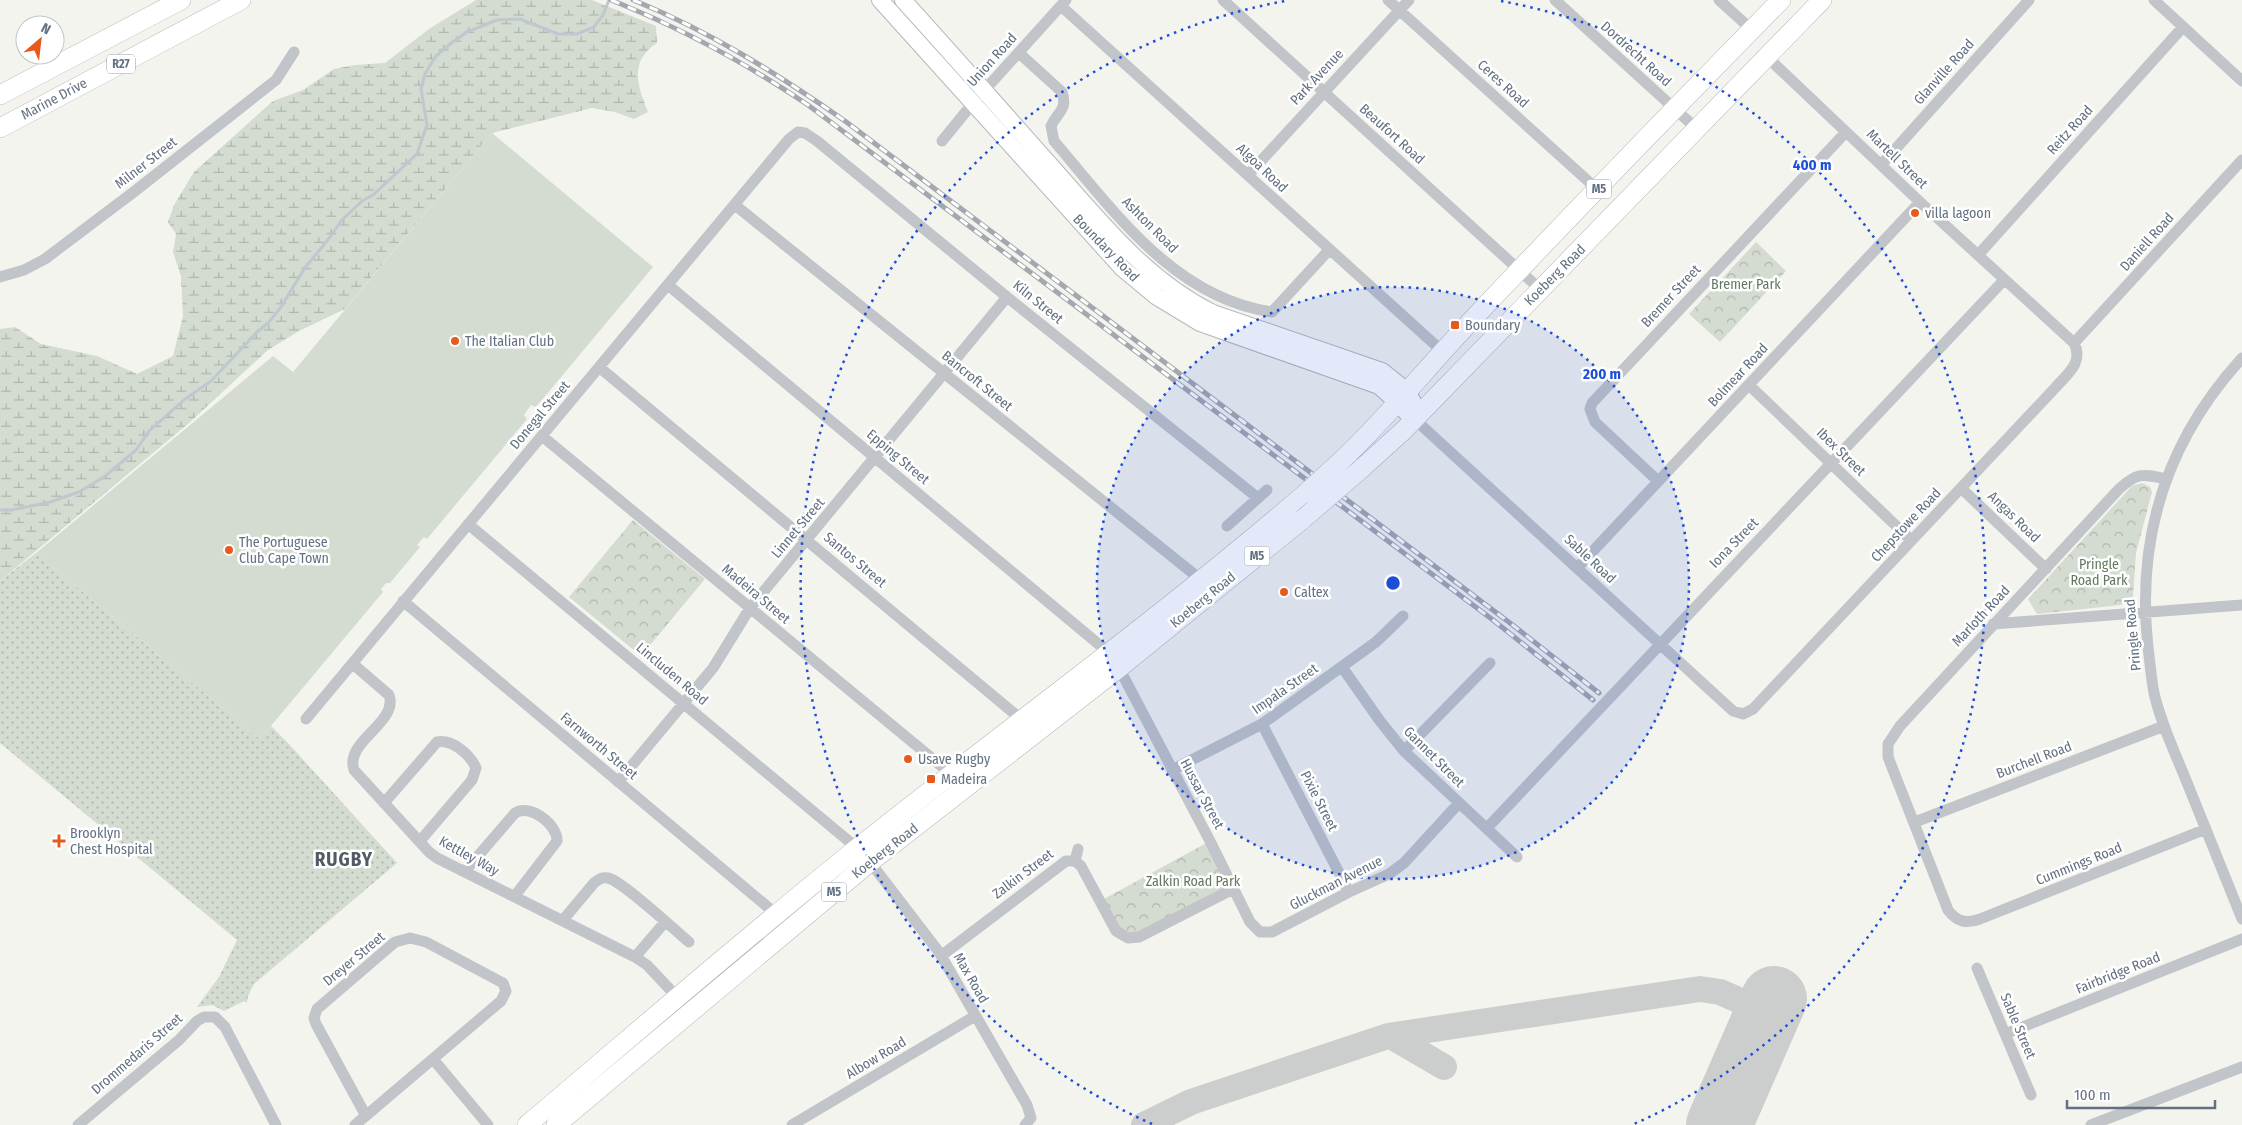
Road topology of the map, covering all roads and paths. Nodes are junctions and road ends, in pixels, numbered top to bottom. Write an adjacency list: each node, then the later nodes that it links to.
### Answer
1 (181, 0): 23 (main road, Marine Drive / R27)
2 (241, 0): 26 (main road, Marine Drive / R27)
3 (880, 0): 24 (main road, Boundary Road)
4 (903, 0): 24 (main road, Boundary Road)
5 (1223, 0): 22 (street, Beaufort Road)
6 (1388, 0): 15 (street, Ceres Road)
7 (1408, 0): 15 (street, Park Avenue)
8 (1555, 0): 25 (street, Dordrecht Road)
9 (1719, 0): 17 (street)
10 (1781, 0): 17 (main road, Koeberg Road / M5)
11 (1822, 0): 20 (main road, Koeberg Road / M5)
12 (2030, 0): 32 (street, Glanville Road)
13 (2154, 0): 16 (street)
14 (1064, 3): 19 (street, Union Road); 33 (street, Algoa Road)
15 (1399, 10): 22 (street, Park Avenue); 34 (street, Ceres Road)
16 (2183, 27): 21 (street); 38 (street, Reitz Road)
17 (1752, 30): 25 (main road, Koeberg Road / M5)
18 (294, 52): 40 (street, Milner Street)
19 (1019, 52): 24 (street, Union Road); 37 (street, Ashton Road)
20 (1767, 57): 27 (main road, Koeberg Road / M5); 29 (street, Martell Street)
21 (2242, 81)
22 (1323, 92): 33 (street, Park Avenue); 39 (street, Beaufort Road)
23 (0, 95)
24 (978, 97): 30 (street, Union Road); 51 (main road, Boundary Road)
25 (1674, 109): 27 (street, Dordrecht Road); 34 (main road, Koeberg Road / M5)
26 (0, 128)
27 (1697, 129): 43 (main road, Koeberg Road / M5)
28 (798, 132): 36 (street, Donegal Street); 44 (street, Kiln Street)
29 (1846, 132): 32 (street, Martell Street); 57 (street, Bremer Street)
30 (942, 141)
31 (2242, 160): 45 (street, Daniell Road)
32 (1882, 164): 35 (street, Martell Street)
33 (1248, 175): 37 (street, Algoa Road)
34 (1598, 190): 39 (main road, Koeberg Road / M5)
35 (1920, 202): 38 (street, Martell Street); 50 (street, Bolmear Road)
36 (735, 205): 42 (street, Donegal Street); 49 (street, Bancroft Street)
37 (1329, 250): 46 (street, Algoa Road)
38 (1979, 254): 41 (street, Martell Street)
39 (1520, 270): 43 (street, Beaufort Road); 46 (main road, Koeberg Road / M5)
40 (0, 277)
41 (2004, 280): 45 (street, Martell Street); 55 (street, Iona Street)
42 (668, 285): 48 (street, Donegal Street); 54 (street, Epping Street)
43 (1541, 290): 52 (main road, Koeberg Road / M5)
44 (1007, 297): 49 (street, Linnet Street); 61 (street, Kiln Street)
45 (2074, 343): 58 (street, Chepstowe Road)
46 (1442, 351): 51 (main road, Koeberg Road / M5)
47 (2242, 358): 56 (street, Pringle Road)
48 (599, 367): 53 (street, Donegal Street); 62 (street, Santos Street)
49 (945, 374): 54 (street, Linnet Street); 66 (street, Bancroft Street)
50 (1750, 386): 55 (street, Ibex Street); 57 (street, Bolmear Road)
51 (1402, 397): 52 (main road); 59 (main road, Koeberg Road / M5, bridge)
52 (1418, 420): 59 (main road, Koeberg Road / M5, bridge); 64 (street, Sable Road)
53 (542, 436): 60 (street, Donegal Street); 69 (street, Madeira Street)
54 (876, 457): 62 (street, Linnet Street); 74 (street, Epping Street)
55 (1832, 463): 63 (street, Ibex Street); 73 (street, Iona Street)
56 (2166, 479): 65 (street, Marloth Road); 70 (street, Pringle Road)
57 (1658, 481): 64 (street, Bolmear Road)
58 (1961, 488): 63 (street, Chepstowe Road); 65 (street, Angas Road)
59 (1296, 514): 66 (main road, Koeberg Road / M5); 77 (main road, Koeberg Road / M5)
60 (468, 524): 67 (street, Donegal Street); 79 (street, Lincluden Road)
61 (1227, 526)
62 (808, 540): 69 (street, Linnet Street); 82 (street, Santos Street)
63 (1911, 540): 80 (street, Chepstowe Road)
64 (1578, 567): 73 (street, Sable Road)
65 (2046, 569): 72 (street, Marloth Road)
66 (1200, 579): 74 (main road, Koeberg Road / M5)
67 (403, 601): 76 (street, Donegal Street); 88 (street, Farnworth Street)
68 (2242, 605): 70 (street)
69 (750, 608): 79 (street, Linnet Street); 87 (street, Madeira Street)
70 (2144, 613): 72 (street); 84 (street, Pringle Road)
71 (1403, 616): 78 (street, Impala Street)
72 (1993, 624): 91 (street, Marloth Road)
73 (1660, 644): 80 (street, Sable Road); 92 (street, Iona Street)
74 (1108, 654): 77 (street, Epping Street); 82 (main road, Koeberg Road / M5)
75 (1490, 663): 85 (street)
76 (353, 664): 81 (street, Donegal Street); 89 (street, Kettley Way)
77 (1119, 668): 86 (street, Hussar Street); 96 (main road, Koeberg Road / M5)
78 (1342, 668): 83 (street, Impala Street); 85 (street, Gannet Street)
79 (684, 704): 88 (street, Linnet Street); 96 (street, Lincluden Road)
80 (1738, 714)
81 (306, 719)
82 (1022, 720): 87 (main road, Koeberg Road / M5)
83 (1262, 724): 86 (street, Impala Street); 101 (street, Pixie Street)
84 (2164, 726): 91 (street, Burchell Road); 93 (street, Pringle Road)
85 (1404, 751): 90 (street, Gannet Street)
86 (1172, 770): 100 (street, Hussar Street)
87 (951, 774): 96 (main road, Koeberg Road / M5)
88 (618, 782): 103 (street, Farnworth Street)
89 (384, 803): 94 (street, Kettley Way); 94 (street)
90 (1459, 803): 92 (street, Gannet Street); 101 (street, Gluckman Avenue)
91 (1915, 822): 93 (street, Cummings Road)
92 (1487, 828): 97 (street, Gannet Street)
93 (2206, 829): 104 (street, Pringle Road)
94 (420, 841): 99 (street, Kettley Way)
95 (1078, 849): 98 (street)
96 (863, 855): 103 (main road, Koeberg Road / M5); 110 (street, Max Road); 126 (main road, Koeberg Road / M5)
97 (1517, 857)
98 (1074, 861): 100 (street, Zalkin Street); 110 (street, Zalkin Street)
99 (465, 872): 102 (street, Kettley Way); 102 (street)
100 (1233, 889): 107 (street, Hussar Street)
101 (1349, 892): 107 (street, Gluckman Avenue)
102 (514, 896): 105 (street, Kettley Way)
103 (776, 914): 113 (main road, Koeberg Road / M5)
104 (2242, 919)
105 (563, 920): 106 (street); 111 (street, Kettley Way)
106 (665, 922): 109 (street); 111 (street)
107 (1260, 932)
108 (2242, 939): 115 (street, Fairbridge Road)
109 (689, 942)
110 (941, 956): 114 (street, Max Road)
111 (635, 957): 113 (street, Kettley Way)
112 (1977, 968): 115 (street, Sable Street)
113 (678, 998): 125 (main road, Koeberg Road / M5)
114 (975, 1016): 120 (street, Max Road); 127 (street, Albow Road)
115 (2005, 1034): 118 (street, Sable Street)
116 (433, 1058): 119 (street, Dreyer Street); 119 (street, Dreyer Street); 124 (street)
117 (2242, 1067): 128 (street)
118 (2031, 1095)
119 (366, 1116): 123 (street, Dreyer Street)
120 (1028, 1122)
121 (78, 1125): 122 (street, Drommedaris Street)
122 (276, 1125)
123 (355, 1125)
124 (488, 1125)
125 (527, 1125)
126 (556, 1125)
127 (792, 1125)
128 (2091, 1125)

